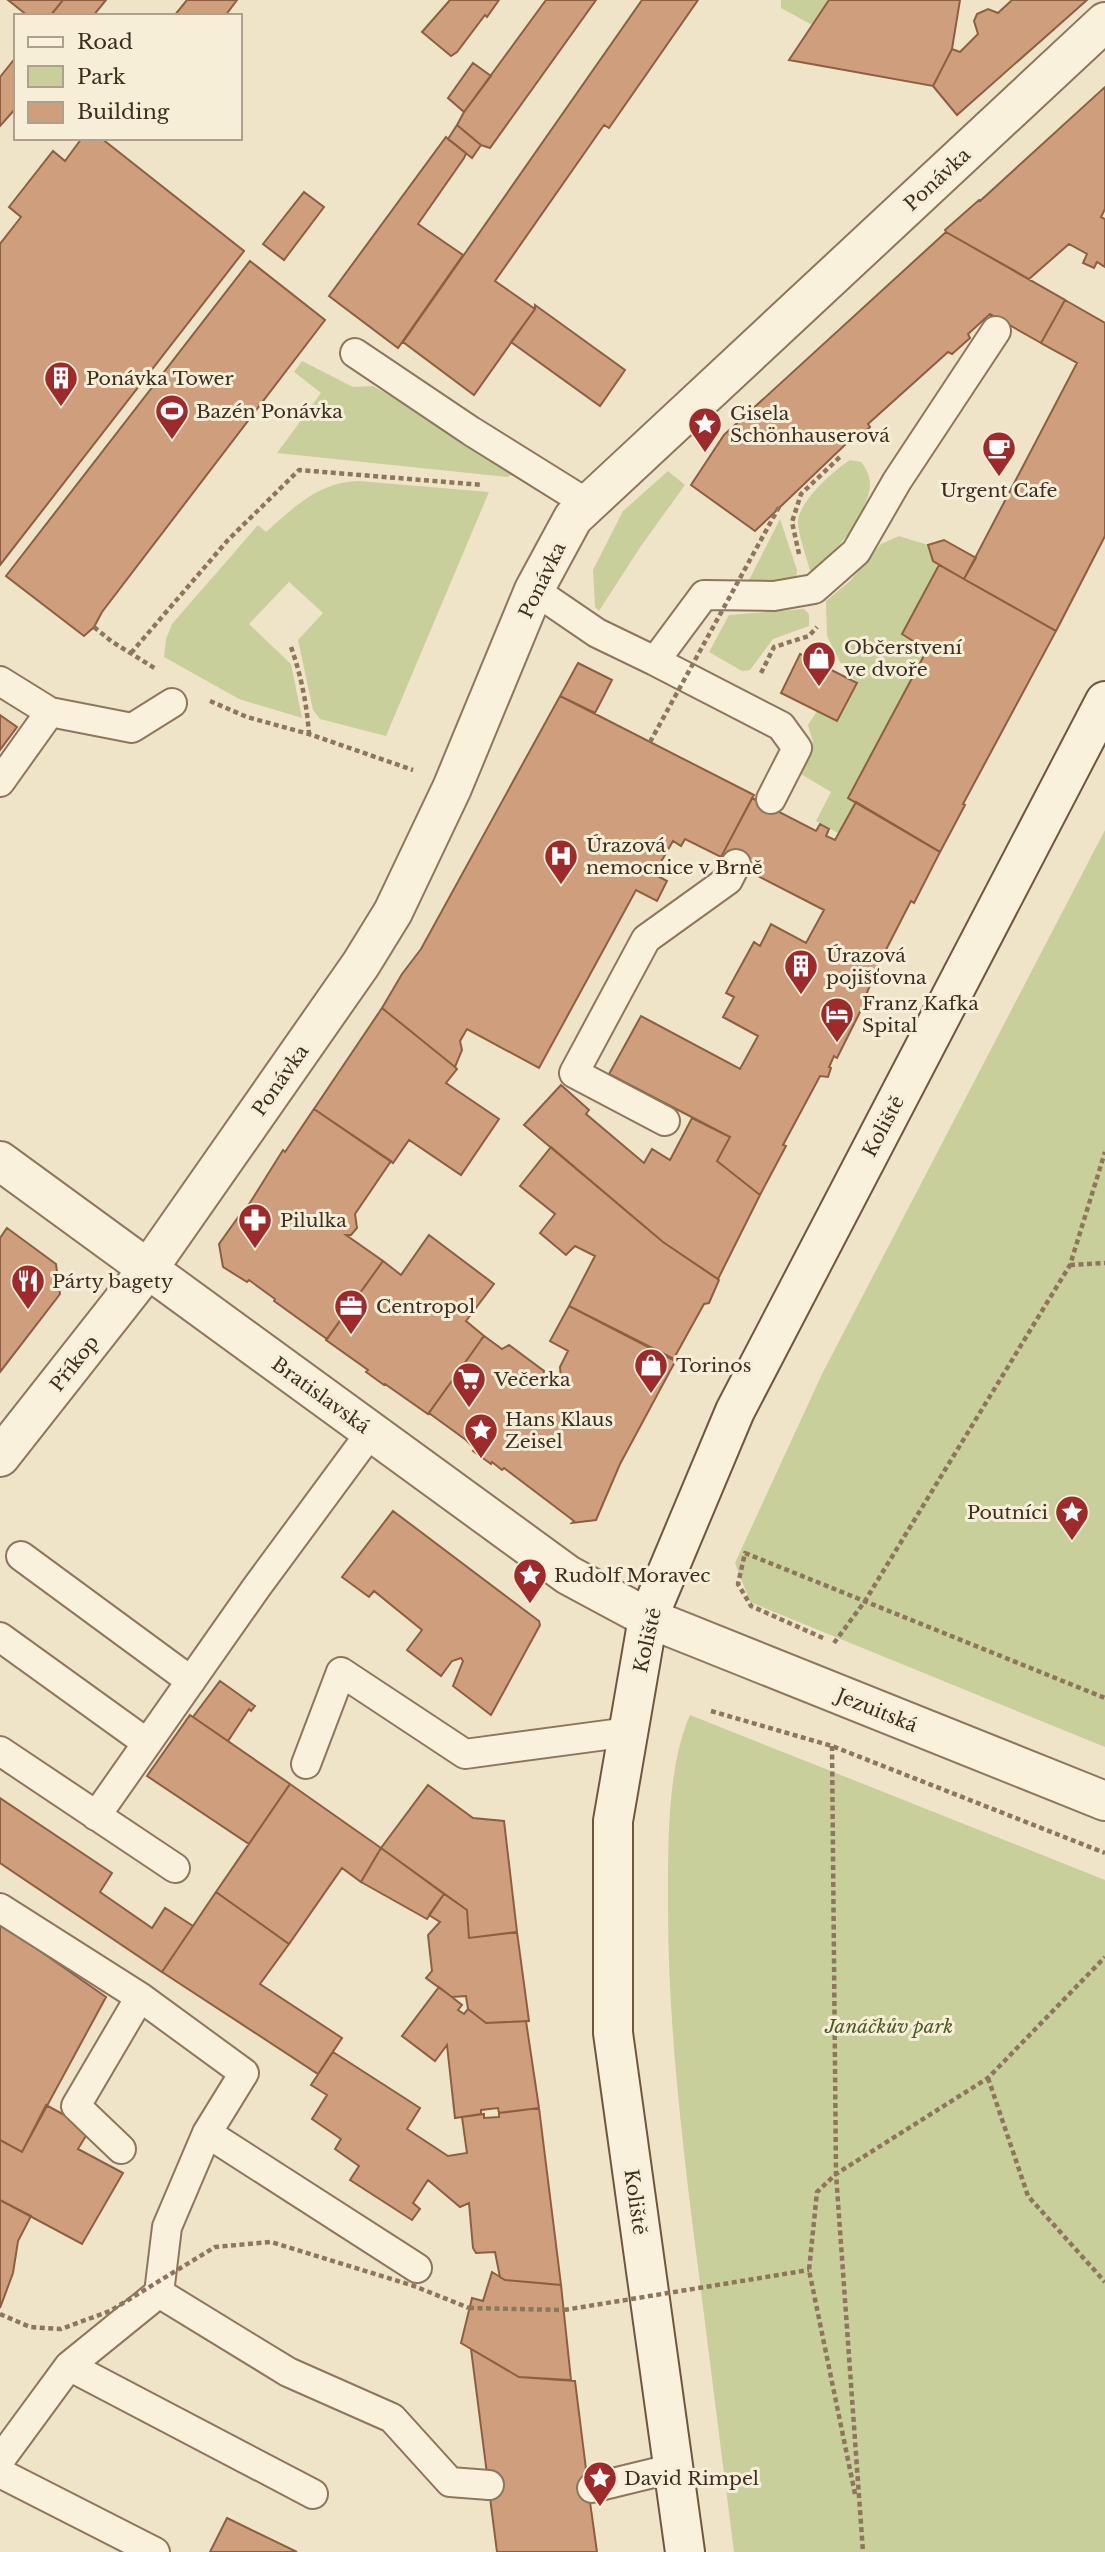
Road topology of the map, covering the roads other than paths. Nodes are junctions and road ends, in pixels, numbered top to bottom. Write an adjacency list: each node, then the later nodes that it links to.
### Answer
1 (1105, 22): 4 (street, Ponávka)
2 (996, 331): 6 (lane)
3 (355, 353): 4 (lane)
4 (588, 504): 5 (street, Ponávka)
5 (534, 590): 6 (lane); 16 (street, Ponávka)
6 (654, 661): 12 (lane)
7 (0, 681): 10 (lane)
8 (182, 697): 10 (lane)
9 (1105, 701): 20 (street, Koliště)
10 (50, 712): 11 (lane)
11 (0, 782)
12 (771, 799)
13 (736, 864): 14 (lane)
14 (665, 1121)
15 (0, 1161): 16 (street, Bratislavská)
16 (148, 1269): 17 (street, Bratislavská); 18 (street, Příkop)
17 (371, 1432): 20 (street, Bratislavská); 22 (lane)
18 (0, 1457)
19 (21, 1556): 22 (lane)
20 (648, 1618): 23 (street, Koliště); 27 (street, Jezuitská)
21 (0, 1637): 24 (lane)
22 (191, 1681): 24 (lane)
23 (629, 1732): 26 (lane); 38 (street, Koliště)
24 (147, 1744): 28 (lane)
25 (0, 1751): 28 (lane)
26 (306, 1764)
27 (1105, 1801)
28 (96, 1815): 29 (lane)
29 (175, 1868)
30 (0, 1908): 31 (lane)
31 (139, 1997): 32 (lane); 33 (lane)
32 (207, 2133): 34 (lane); 35 (lane)
33 (121, 2149)
34 (416, 2268)
35 (159, 2293): 36 (lane); 40 (lane)
36 (69, 2366): 37 (lane); 42 (lane)
37 (0, 2460)
38 (674, 2468): 41 (lane); 44 (street, Koliště)
39 (0, 2473): 43 (lane)
40 (489, 2485)
41 (592, 2488)
42 (313, 2494)
43 (155, 2552)
44 (685, 2552)

